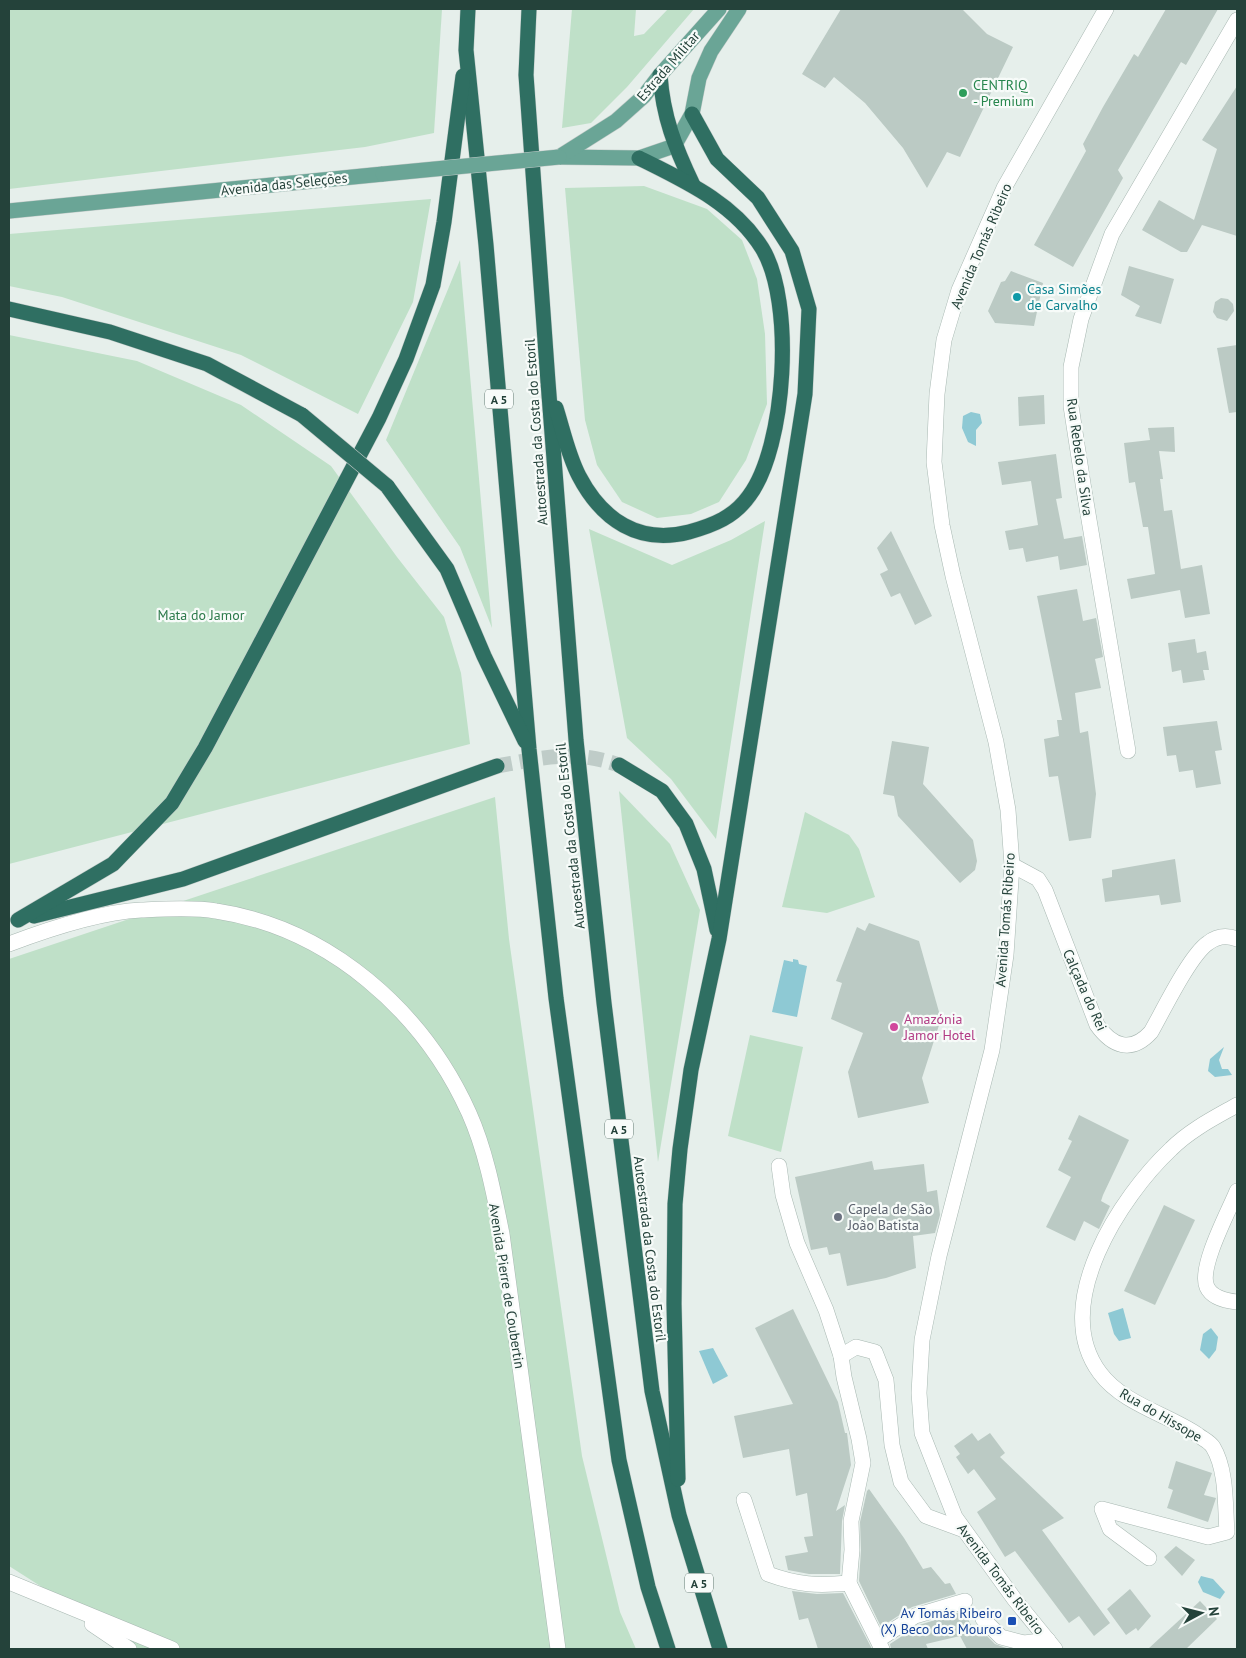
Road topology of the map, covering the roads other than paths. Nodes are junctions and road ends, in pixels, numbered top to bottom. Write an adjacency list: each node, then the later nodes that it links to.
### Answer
1 (468, 9): 9 (highway, A 5)
2 (529, 9): 18 (highway, Autoestrada da Costa do Estoril / A 5)
3 (718, 9): 10 (main road, Estrada Militar)
4 (739, 9): 11 (main road, Estrada Militar)
5 (1106, 9): 23 (street, Avenida Tomás Ribeiro)
6 (1231, 9): 7 (street)
7 (1237, 15)
8 (1237, 20): 20 (street, Rua Rebelo da Silva)
9 (466, 50): 19 (highway, A 5); 24 (highway)
10 (660, 75): 12 (highway); 13 (main road, Estrada Militar)
11 (692, 114): 12 (main road, Estrada Militar); 25 (highway)
12 (674, 146): 14 (main road, Avenida das Seleções); 15 (highway)
13 (559, 157): 14 (main road, Avenida das Seleções); 16 (main road, Avenida das Seleções, bridge)
14 (639, 158): 15 (highway)
15 (693, 186): 18 (highway)
16 (9, 211)
17 (9, 309): 19 (highway, bridge)
18 (548, 382): 34 (highway, Autoestrada da Costa do Estoril / A 5)
19 (529, 749): 47 (highway, A 5)
20 (1128, 751)
21 (619, 765): 25 (highway)
22 (497, 766): 24 (highway)
23 (1012, 865): 26 (street, Calçada do Rei); 35 (street, Avenida Tomás Ribeiro)
24 (14, 922)
25 (719, 939): 34 (highway)
26 (1237, 939)
27 (9, 944): 46 (street, Avenida Pierre de Coubertin)
28 (1237, 1105): 36 (street, Rua do Hissope)
29 (779, 1166): 32 (street)
30 (1237, 1191): 31 (street)
31 (1237, 1302)
32 (841, 1356): 35 (street); 38 (street)
33 (744, 1500): 38 (street)
34 (679, 1516): 48 (highway, Autoestrada da Costa do Estoril / A 5)
35 (964, 1530): 43 (street, Avenida Tomás Ribeiro)
36 (1149, 1558)
37 (9, 1582): 40 (street)
38 (849, 1583): 42 (street)
39 (965, 1600): 42 (street)
40 (68, 1608): 44 (street); 45 (street)
41 (983, 1619): 43 (street)
42 (880, 1645)
43 (1053, 1647)
44 (129, 1649)
45 (172, 1649)
46 (558, 1649)
47 (668, 1649)
48 (720, 1649)

